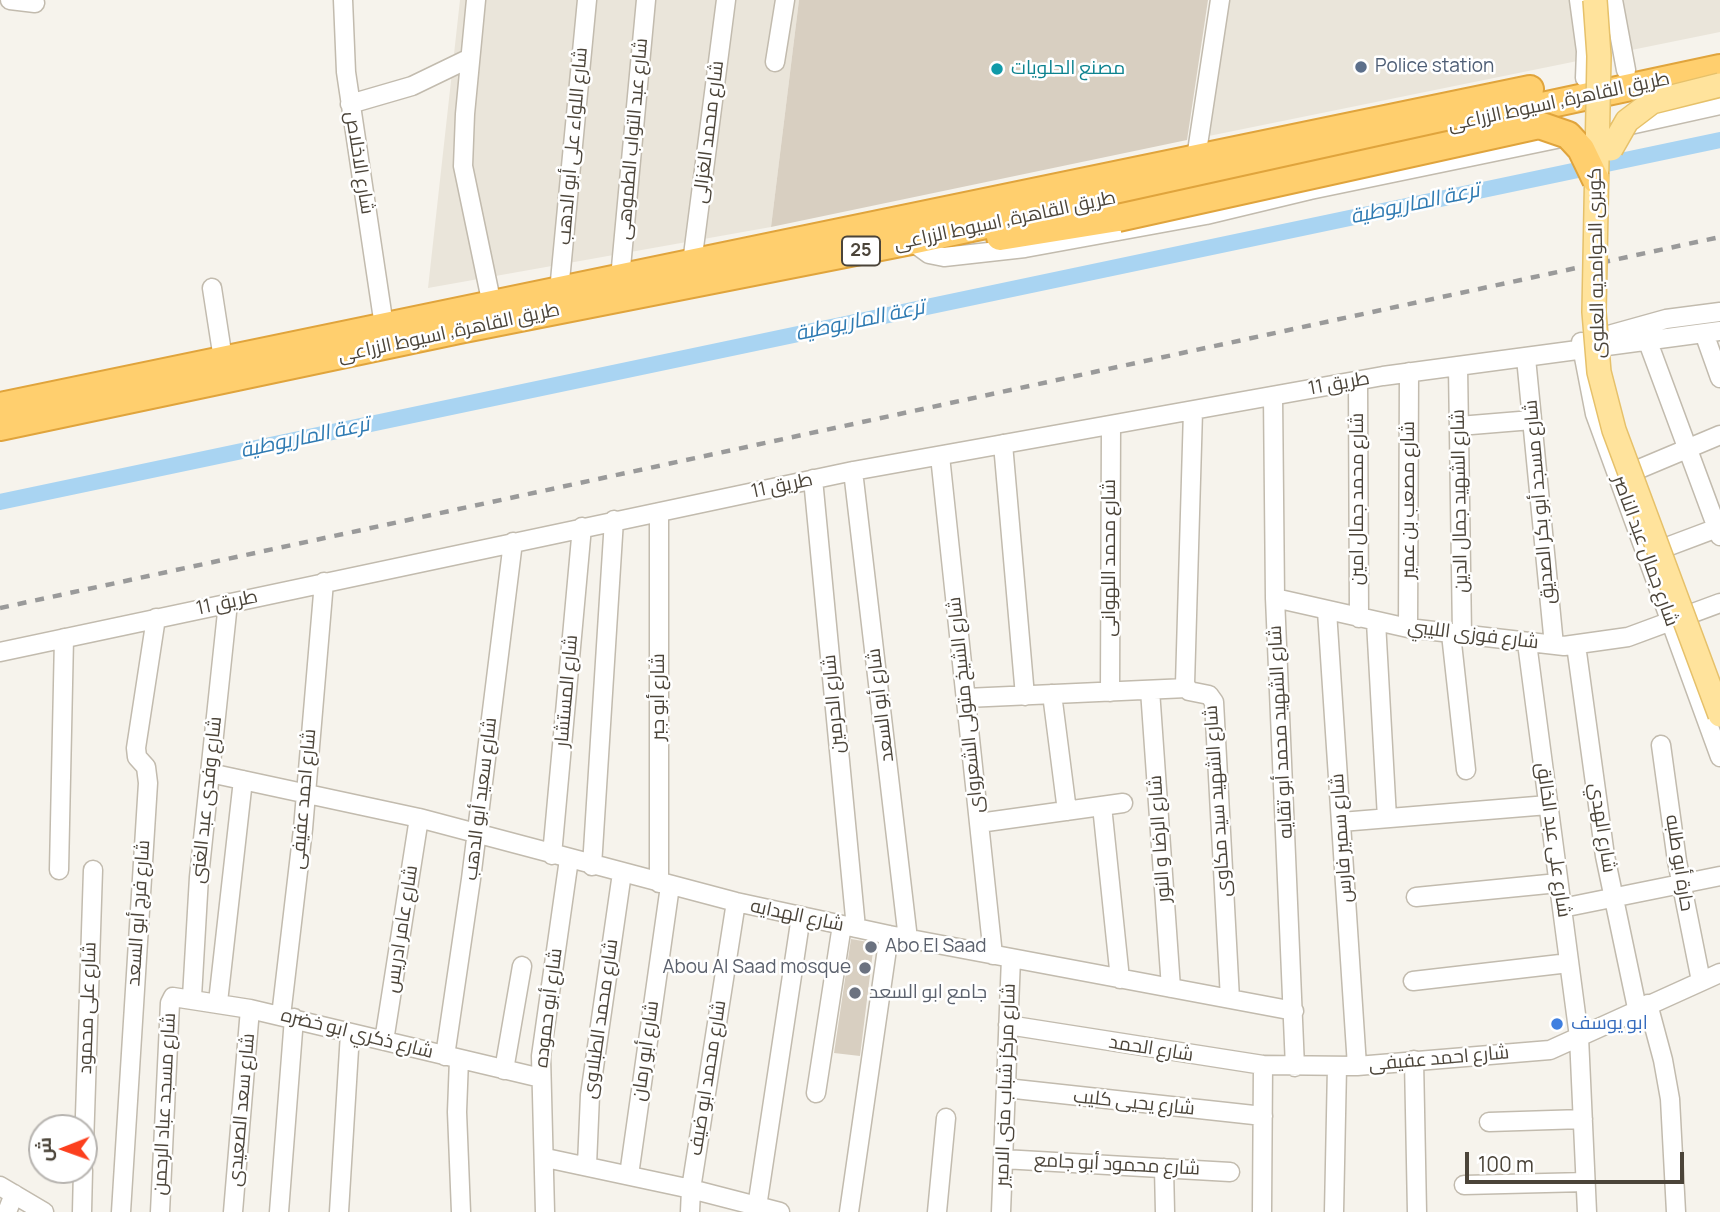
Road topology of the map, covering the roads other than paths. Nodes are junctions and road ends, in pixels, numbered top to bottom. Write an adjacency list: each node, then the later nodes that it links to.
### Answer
1 (10, 0): 13 (street)
2 (343, 0): 21 (street, شارع الاخلاص)
3 (476, 0): 15 (street)
4 (587, 0): 31 (street, شارع اللواء على أبو الدهب)
5 (646, 0): 29 (street, شارع عبد التواب الطموهى)
6 (726, 0): 28 (street, شارع محمد الغزالى)
7 (785, 0): 16 (street)
8 (1220, 0): 24 (street)
9 (1579, 0): 19 (street)
10 (1595, 0): 25 (main road, كوبرى الحوامديه العلوى, bridge)
11 (1606, 0): 23 (main road, كوبرى الحوامديه العلوى)
12 (1613, 0): 18 (street)
13 (36, 3)
14 (1720, 51): 18 (highway, طريق القاهرة, اسيوط الزراعى / 25)
15 (470, 58): 21 (street); 32 (street)
16 (775, 62)
17 (1720, 68): 26 (highway, طريق القاهرة, اسيوط الزراعى / 25)
18 (1626, 70): 19 (highway, طريق القاهرة, اسيوط الزراعى / 25)
19 (1585, 78): 24 (highway, طريق القاهرة, اسيوط الزراعى / 25)
20 (1720, 85): 23 (main road, bridge)
21 (350, 104): 34 (street, شارع الاخلاص)
22 (1720, 105): 27 (street)
23 (1611, 149): 79 (main road, كوبرى الحوامديه العلوى)
24 (1196, 158): 28 (highway, طريق القاهرة, اسيوط الزراعى / 25)
25 (1595, 180): 26 (highway, bridge); 86 (main road, كوبرى الحوامديه العلوى, bridge)
26 (961, 230): 27 (highway, طريق القاهرة, اسيوط الزراعى / 25)
27 (911, 241): 50 (highway, طريق القاهرة, اسيوط الزراعى / 25)
28 (692, 263): 29 (highway, طريق القاهرة, اسيوط الزراعى / 25)
29 (620, 278): 31 (highway, طريق القاهرة, اسيوط الزراعى / 25)
30 (212, 288): 39 (street)
31 (559, 291): 32 (highway, طريق القاهرة, اسيوط الزراعى / 25)
32 (492, 305): 34 (highway, طريق القاهرة, اسيوط الزراعى / 25)
33 (1720, 312): 37 (street)
34 (384, 326): 39 (highway, طريق القاهرة, اسيوط الزراعى / 25)
35 (1712, 332): 36 (street); 42 (street)
36 (1648, 342): 37 (street); 53 (street)
37 (1578, 348): 38 (street, طريق 11); 56 (street, شارع جمال عبد الناصر)
38 (1526, 358): 40 (street, طريق 11); 47 (street, شارع مسجد أبو بكر الصديق)
39 (223, 359): 45 (highway, طريق القاهرة, اسيوط الزراعى / 25)
40 (1458, 366): 41 (street, طريق 11); 49 (street, شارع الشهيد جمال الدين)
41 (1409, 372): 43 (street, طريق 11); 72 (street, شارع مصعب بن عمير)
42 (1720, 378)
43 (1358, 381): 44 (street, طريق 11); 70 (street, شارع محمد جمال امين)
44 (1273, 396): 46 (street, طريق 11); 65 (street, شارع الشهيد محمد أبو تقايه)
45 (0, 406)
46 (1193, 411): 48 (street, طريق 11); 80 (street, شارع الشهيد سيد مكاوى)
47 (1532, 420): 49 (street); 76 (street, شارع مسجد أبو بكر الصديق)
48 (1111, 425): 52 (street, طريق 11); 82 (street, شارع محمد اللهوانى)
49 (1459, 426): 73 (street, شارع الشهيد جمال الدين)
50 (0, 427)
51 (1720, 435): 53 (street)
52 (1003, 444): 54 (street, طريق 11); 84 (street)
53 (1688, 449): 56 (street); 61 (street)
54 (940, 456): 55 (street, طريق 11); 85 (street, شارع الشيخ متولى الشعرواى)
55 (853, 471): 57 (street, طريق 11); 118 (street, شارع أبو السعد)
56 (1618, 477): 63 (street, شارع جمال عبد الناصر)
57 (813, 479): 58 (street, طريق 11); 116 (street, شارع الحرمين)
58 (659, 512): 59 (street, طريق 11); 109 (street, شارع أبو جبر)
59 (614, 520): 60 (street, طريق 11); 103 (street)
60 (582, 527): 62 (street, طريق 11); 102 (street, شارع المستشار)
61 (1719, 530): 63 (street)
62 (513, 542): 64 (street, طريق 11); 101 (street, شارع سعيد أبو الدهب)
63 (1646, 555): 71 (street, شارع جمال عبد الناصر)
64 (324, 582): 66 (street, طريق 11); 92 (street, شارع احمد عفيفى)
65 (1275, 598): 68 (street, شارع فوزى الليبي); 132 (street, شارع الشهيد محمد أبو تقايه)
66 (228, 603): 69 (street, طريق 11); 90 (street, شارع وفدى عبد الغنى)
67 (1720, 603): 71 (street, شارع فوزى الليبي)
68 (1327, 611): 70 (street, شارع فوزى الليبي); 99 (street, شارع سمير فارس)
69 (156, 618): 74 (street, طريق 11); 168 (street, شارع فرج أبو السعد)
70 (1367, 620): 72 (street, شارع فوزى الليبي); 98 (street, شارع محمد جمال امين)
71 (1671, 623): 77 (street, شارع فوزى الليبي); 88 (street, شارع جمال عبد الناصر)
72 (1408, 628): 73 (street, شارع فوزى الليبي)
73 (1456, 635): 75 (street, شارع فوزى الليبي); 89 (street, شارع الشهيد جمال الدين)
74 (64, 638): 78 (street, طريق 11); 104 (street)
75 (1527, 643): 76 (street, شارع فوزى الليبي); 94 (street, شارع على عبد الخالق)
76 (1554, 645): 77 (street, شارع فوزى الليبي)
77 (1576, 646): 112 (street, شارع الهدي)
78 (0, 652)
79 (1720, 678)
80 (1187, 688): 81 (street); 128 (street, شارع الشهيد سيد مكاوى)
81 (1150, 690): 82 (street); 125 (street, شارع الرضا و النور)
82 (1110, 692): 83 (street)
83 (1052, 694): 84 (street); 96 (street)
84 (1025, 696): 85 (street)
85 (965, 698): 100 (street, شارع الشيخ متولى الشعرواى)
86 (1720, 715)
87 (1661, 745): 110 (street, حارة أبو طلبه)
88 (1720, 757)
89 (1466, 770)
90 (210, 773): 91 (street, شارع الهدايه); 127 (street, شارع وفدى عبد الغنى)
91 (243, 780): 92 (street, شارع الهدايه); 129 (street)
92 (305, 793): 97 (street, شارع الهدايه); 133 (street, شارع احمد عفيفى)
93 (1123, 803): 95 (street)
94 (1548, 805): 98 (street); 108 (street, شارع على عبد الخالق)
95 (1102, 806): 96 (street); 123 (street)
96 (1067, 811): 100 (street)
97 (419, 818): 101 (street, شارع الهدايه); 137 (street, شارع عامر ادريس)
98 (1387, 818): 99 (street)
99 (1341, 822): 141 (street, شارع سمير فارس)
100 (979, 823): 119 (street, شارع الشيخ متولى الشعرواى)
101 (477, 834): 102 (street, شارع الهدايه); 138 (street, شارع سعيد أبو الدهب)
102 (560, 857): 103 (street, شارع الهدايه); 145 (street, شارع أبو حموده)
103 (592, 866): 106 (street, شارع الهدايه)
104 (59, 870)
105 (93, 870): 148 (street, شارع على محمود)
106 (622, 873): 109 (street, شارع الهدايه); 155 (street, شارع محمد الطبلاوى)
107 (1720, 876): 110 (street)
108 (1558, 883): 111 (street); 114 (street, شارع على عبد الخالق)
109 (664, 884): 113 (street, شارع الهدايه); 158 (street, شارع أبو رمان)
110 (1681, 884): 112 (street); 122 (street, حارة أبو طلبه)
111 (1416, 897)
112 (1615, 898): 114 (street); 130 (street, شارع الهدي)
113 (736, 902): 115 (street, شارع الهدايه); 162 (street, شارع محمد ابو ضيف)
114 (1562, 908): 120 (street, شارع على عبد الخالق)
115 (801, 916): 116 (street, شارع الهدايه); 164 (street)
116 (849, 927): 117 (street, شارع الهدايه); 147 (street, شارع الحرمين)
117 (889, 935): 118 (street, شارع الهدايه); 177 (street)
118 (908, 939): 119 (street, شارع الهدايه)
119 (1002, 956): 123 (street, شارع الهدايه); 134 (street, شارع مركز شباب منى الامير)
120 (1569, 963): 124 (street); 136 (street, شارع على عبد الخالق)
121 (522, 966): 144 (street)
122 (1715, 977): 130 (street, شارع احمد عفيفى)
123 (1120, 979): 125 (street, شارع الهدايه)
124 (1413, 981)
125 (1171, 988): 128 (street, شارع الهدايه)
126 (173, 997): 127 (street, شارع ذكري ابو خضره); 169 (street, شارع مسجد عباد الرحمن)
127 (192, 997): 129 (street, شارع ذكري ابو خضره)
128 (1230, 999): 132 (street, شارع الهدايه)
129 (218, 1002): 131 (street, شارع ذكري ابو خضره)
130 (1642, 1006): 136 (street, شارع احمد عفيفى); 185 (street, شارع الهدي)
131 (250, 1009): 133 (street, شارع ذكري ابو خضره); 170 (street, شارع سعد الصعيدى)
132 (1294, 1011): 142 (street, شارع الشهيد محمد أبو تقايه)
133 (287, 1017): 135 (street, شارع ذكري ابو خضره); 171 (street, شارع احمد عفيفى)
134 (1008, 1025): 140 (street, شارع الحمد); 146 (street, شارع مركز شباب منى الامير)
135 (351, 1032): 137 (street, شارع ذكري ابو خضره); 172 (street)
136 (1579, 1037): 139 (street, شارع احمد عفيفى); 151 (street, شارع على عبد الخالق)
137 (384, 1041): 138 (street, شارع ذكري ابو خضره)
138 (452, 1058): 144 (street, شارع ذكري ابو خضره); 173 (street, شارع سعيد أبو الدهب)
139 (1414, 1060): 141 (street, شارع احمد عفيفى); 183 (street)
140 (1263, 1065): 142 (street, شارع الحمد); 149 (street)
141 (1357, 1066): 143 (street, شارع احمد عفيفى)
142 (1295, 1067): 143 (street, شارع احمد عفيفى)
143 (1337, 1067): 182 (street)
144 (503, 1070): 145 (street, شارع ذكري ابو خضره)
145 (541, 1078): 153 (street, شارع أبو حموده)
146 (1006, 1088): 149 (street, شارع يحيى كليب); 154 (street, شارع مركز شباب منى الامير)
147 (816, 1093)
148 (85, 1114)
149 (1263, 1116): 181 (street)
150 (946, 1118): 178 (street)
151 (1583, 1119): 152 (street); 159 (street, شارع على عبد الخالق)
152 (1489, 1122)
153 (546, 1158): 155 (street); 174 (street, شارع أبو حموده)
154 (1003, 1159): 156 (street, شارع محمود أبو جامع); 179 (street, شارع مركز شباب منى الامير)
155 (587, 1165): 158 (street)
156 (1164, 1168): 157 (street, شارع محمود أبو جامع); 180 (street)
157 (1230, 1172)
158 (629, 1175): 162 (street)
159 (1586, 1182): 161 (street); 184 (street, شارع على عبد الخالق)
160 (83, 1184): 167 (street)
161 (1464, 1185)
162 (691, 1189): 164 (street); 175 (street, شارع محمد ابو ضيف)
163 (7, 1190): 165 (street); 166 (street)
164 (757, 1207): 176 (street)
165 (8, 1212)
166 (44, 1212)
167 (82, 1212)
168 (121, 1212)
169 (160, 1212)
170 (233, 1212)
171 (279, 1212)
172 (339, 1212)
173 (461, 1212)
174 (545, 1212)
175 (690, 1212)
176 (780, 1212)
177 (849, 1212)
178 (937, 1212)
179 (1001, 1212)
180 (1165, 1212)
181 (1262, 1212)
182 (1334, 1212)
183 (1417, 1212)
184 (1587, 1212)
185 (1676, 1212)

